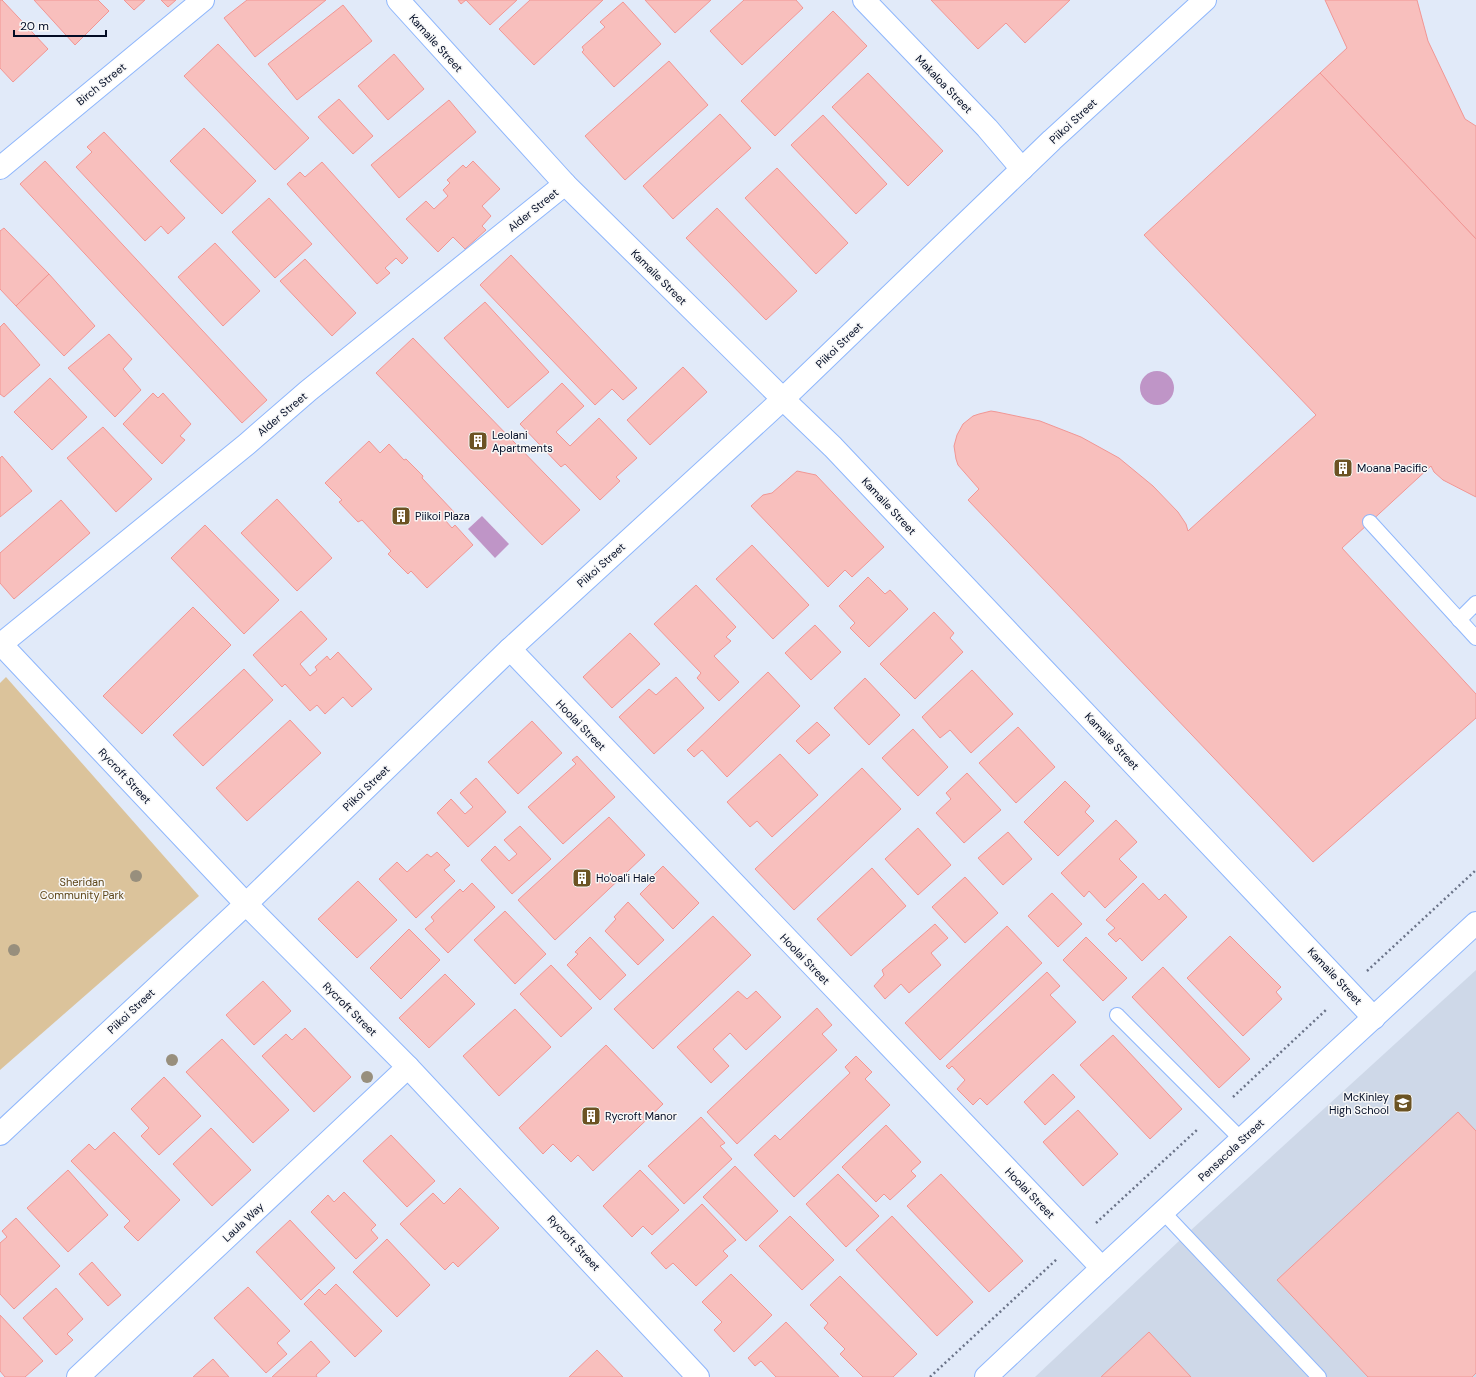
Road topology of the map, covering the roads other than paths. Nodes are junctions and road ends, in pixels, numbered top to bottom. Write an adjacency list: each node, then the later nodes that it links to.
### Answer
1 (203, 0): 5 (street, Birch Street)
2 (398, 0): 7 (street, Kamaile Street)
3 (864, 0): 6 (street, Makaloa Street)
4 (1205, 0): 6 (street, Piikoi Street)
5 (0, 168)
6 (1022, 169): 8 (street, Piikoi Street)
7 (565, 184): 8 (street, Kamaile Street); 13 (street, Alder Street)
8 (783, 399): 14 (street, Piikoi Street); 18 (street, Kamaile Street)
9 (1370, 522): 11 (lane)
10 (1476, 604): 11 (lane)
11 (1460, 620): 12 (lane)
12 (1476, 638)
13 (0, 644): 15 (street, Rycroft Street)
14 (510, 649): 15 (street, Piikoi Street); 23 (street, Hoolai Street)
15 (246, 904): 19 (street, Rycroft Street); 20 (street, Piikoi Street)
16 (1476, 923): 18 (street, Pensacola Street)
17 (1117, 1015): 21 (lane)
18 (1374, 1018): 21 (street, Pensacola Street)
19 (408, 1067): 24 (street, Laula Way); 25 (street, Rycroft Street)
20 (0, 1134)
21 (1242, 1140): 22 (street, Pensacola Street)
22 (1164, 1213): 23 (street, Pensacola Street); 27 (lane)
23 (1102, 1268): 26 (street, Pensacola Street)
24 (78, 1377)
25 (698, 1377)
26 (986, 1377)
27 (1319, 1377)

